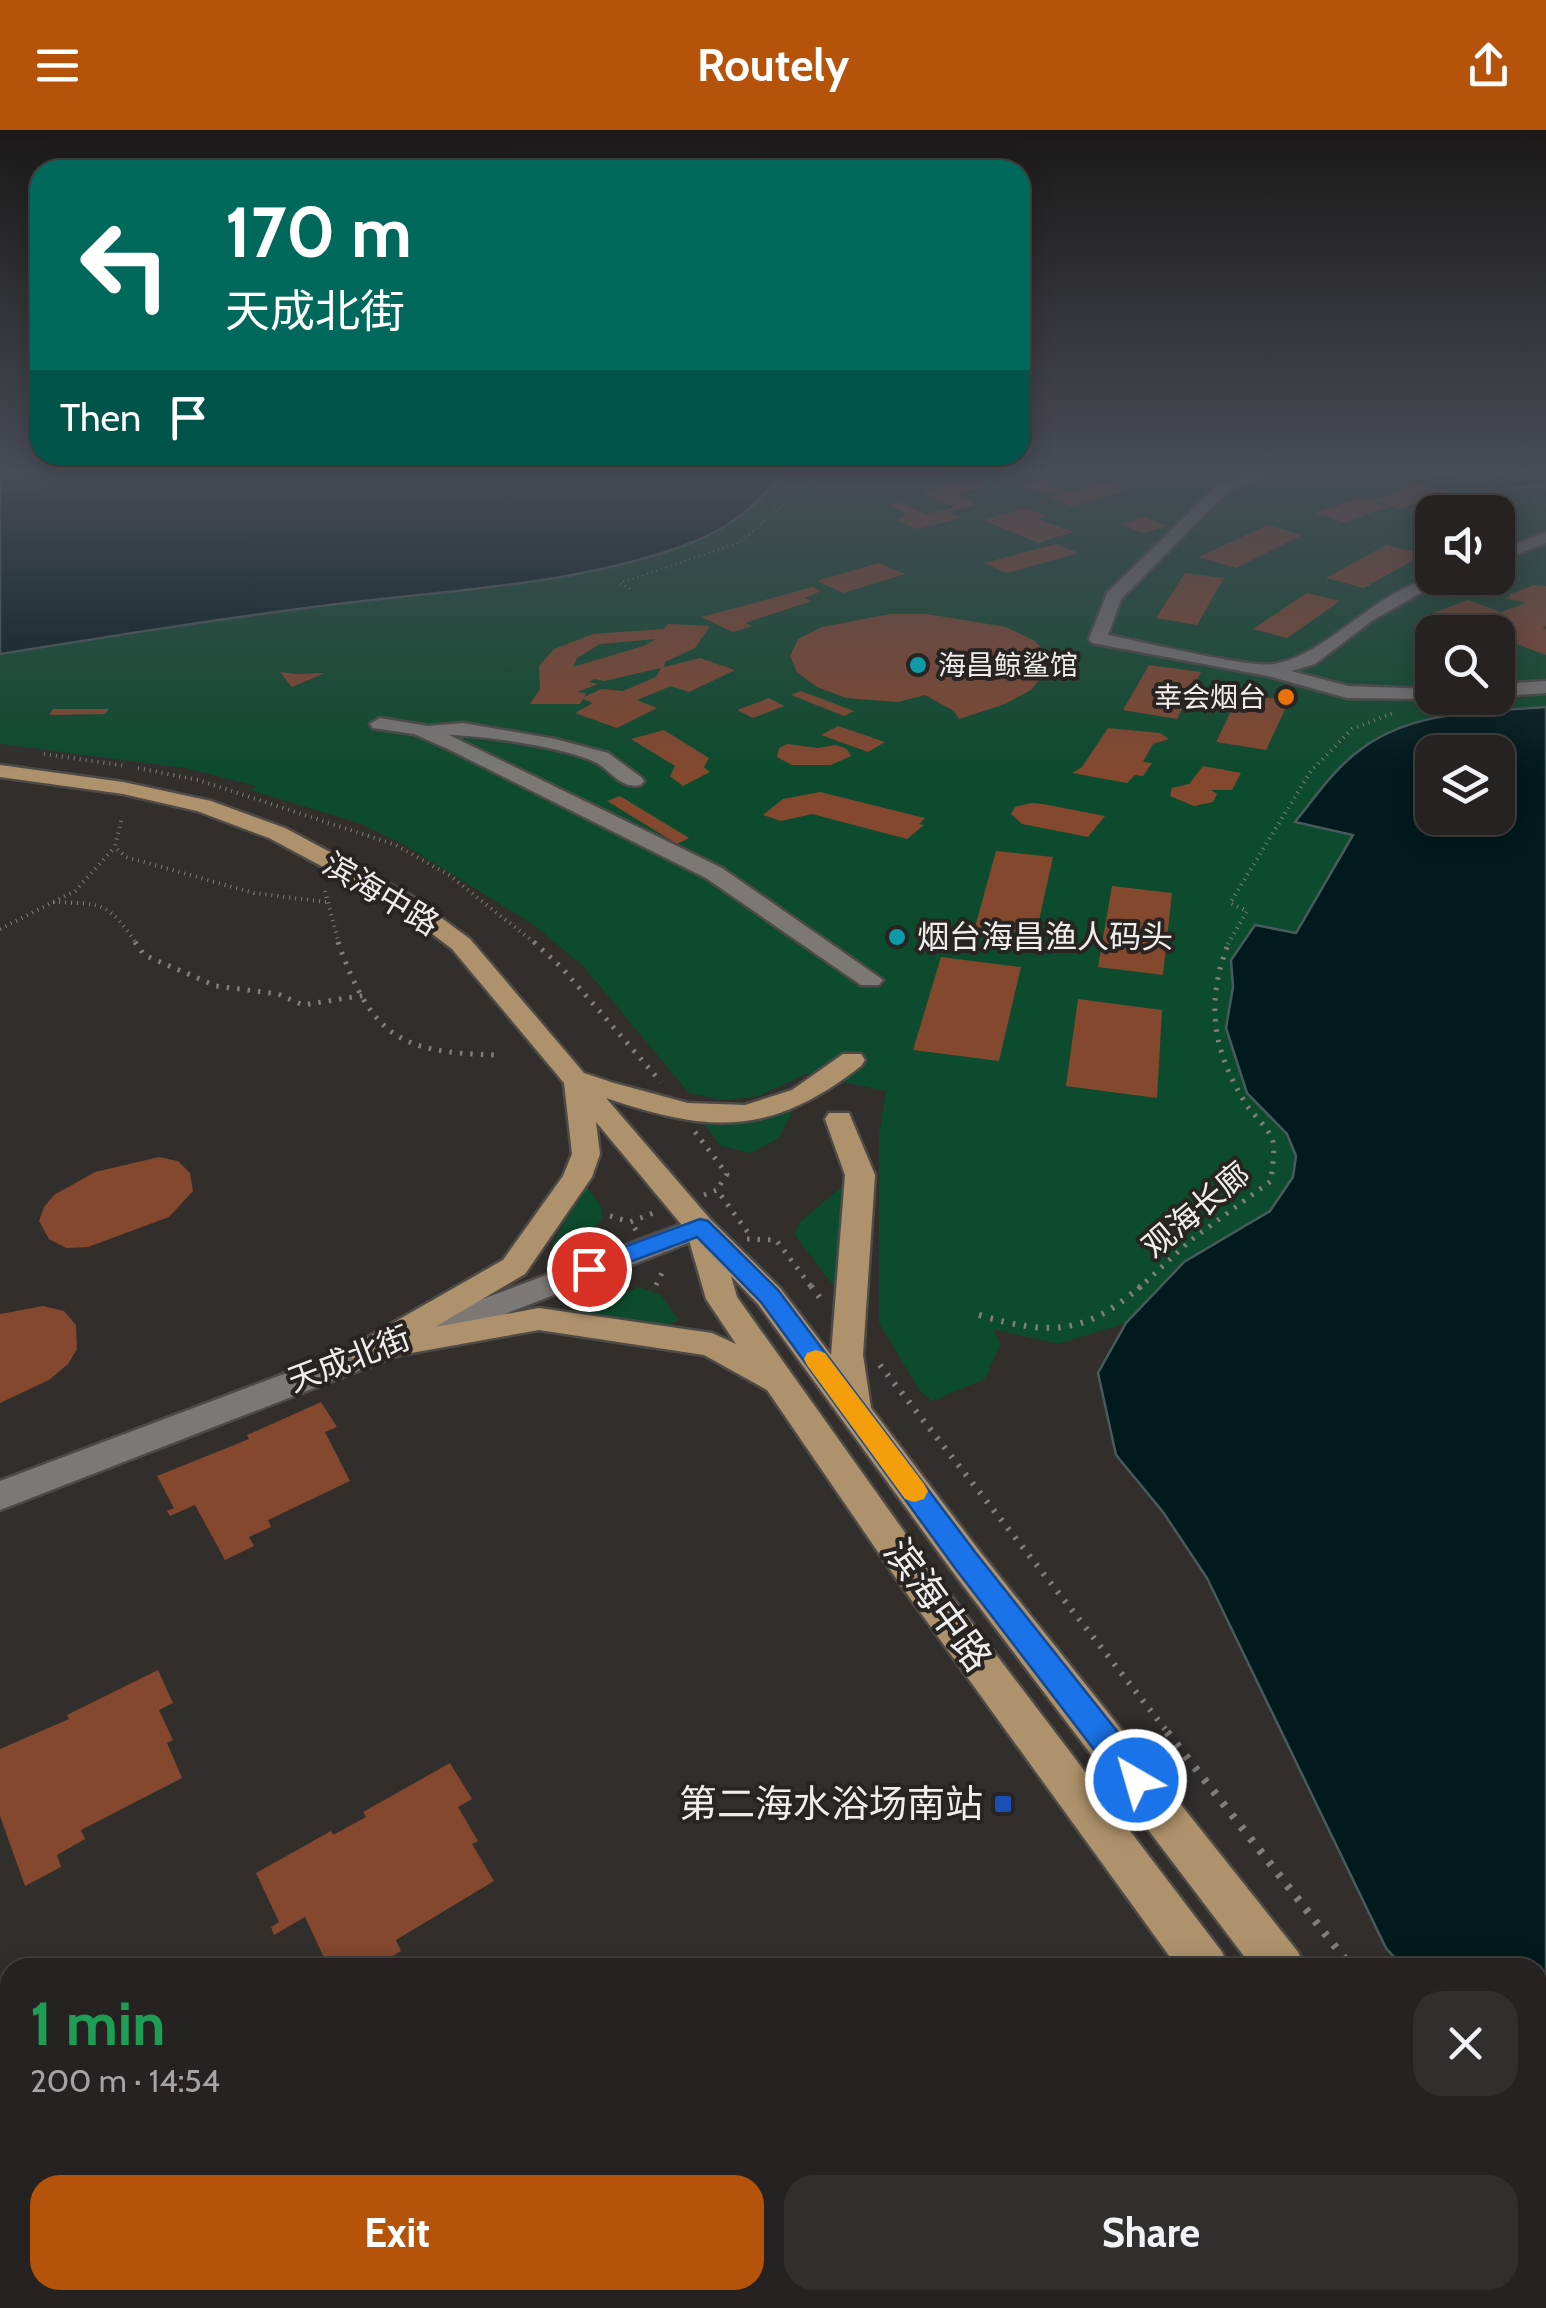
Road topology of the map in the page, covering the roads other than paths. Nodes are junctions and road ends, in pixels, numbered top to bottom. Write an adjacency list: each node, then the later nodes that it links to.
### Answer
1 (1138, 572): 3 (street)
2 (1415, 591): 3 (street)
3 (1270, 672): 6 (street)
4 (1546, 686): 5 (street)
5 (1515, 689)
6 (1415, 694)
7 (380, 724): 8 (street)
8 (418, 729): 10 (street); 11 (street)
9 (0, 771): 13 (main road, 滨海中路)
10 (634, 781)
11 (870, 980)
12 (852, 1060): 13 (main road)
13 (577, 1079): 15 (main road, 滨海中路); 16 (main road)
14 (839, 1119): 18 (main road)
15 (700, 1227): 16 (street, 天成北街); 17 (main road, 滨海中路); 18 (main road, 滨海中路)
16 (366, 1352): 17 (main road); 19 (street, 天成北街)
17 (786, 1390): 20 (main road, 滨海中路)
18 (854, 1410): 21 (main road, 滨海中路)
19 (0, 1496)
20 (1199, 1958)
21 (1274, 1958)

